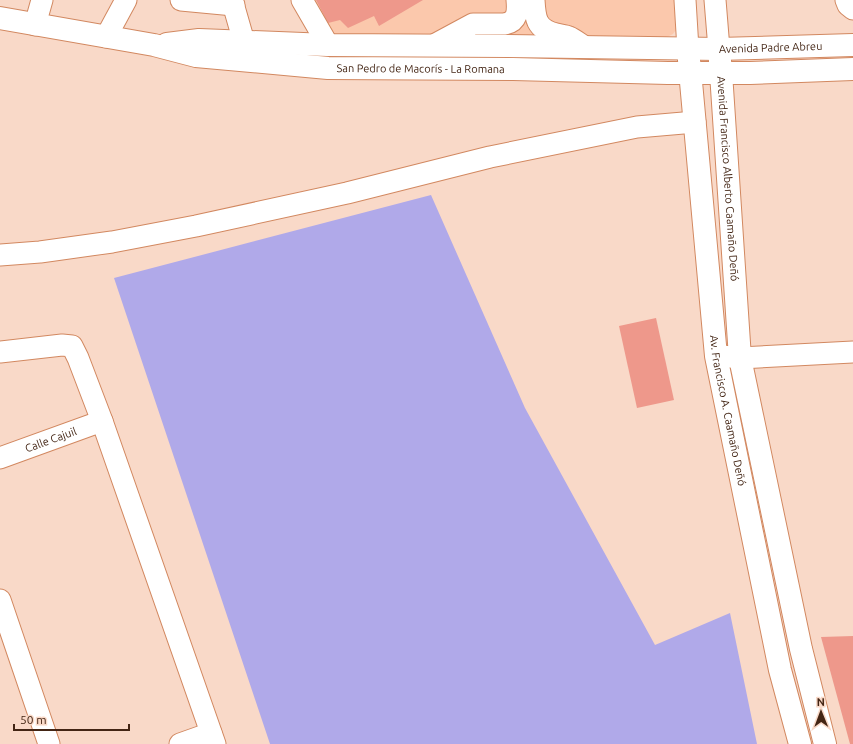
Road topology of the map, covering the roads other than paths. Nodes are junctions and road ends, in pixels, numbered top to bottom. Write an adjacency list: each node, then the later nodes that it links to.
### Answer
1 (42, 0): 13 (street)
2 (126, 0): 14 (street)
3 (181, 0): 10 (street)
4 (302, 0): 16 (street)
5 (517, 0): 19 (street)
6 (534, 0): 20 (street)
7 (685, 0): 21 (street)
8 (715, 0): 22 (street, Avenida Francisco Alberto Caamaño Deñó)
9 (846, 0): 11 (street)
10 (233, 3): 15 (street)
11 (853, 9)
12 (0, 18): 13 (main road, San Pedro de Macorís - La Romana)
13 (35, 25): 14 (main road, San Pedro de Macorís - La Romana)
14 (106, 37): 18 (main road, San Pedro de Macorís - La Romana)
15 (244, 42): 16 (main road, San Pedro de Macorís - La Romana); 18 (main road, San Pedro de Macorís - La Romana)
16 (328, 45): 19 (main road, San Pedro de Macorís - La Romana)
17 (853, 45): 22 (main road, Avenida Padre Abreu)
18 (154, 46): 24 (main road, San Pedro de Macorís - La Romana)
19 (434, 46): 20 (main road, San Pedro de Macorís - La Romana)
20 (585, 47): 21 (main road, San Pedro de Macorís - La Romana)
21 (688, 49): 22 (main road, Avenida Padre Abreu); 24 (main road)
22 (719, 49): 25 (main road, Avenida Francisco Alberto Caamaño Deñó)
23 (853, 69): 25 (main road)
24 (690, 72): 25 (main road); 26 (main road, Av. Francisco A. Caamaño Deñó)
25 (722, 73): 31 (main road, Avenida Francisco Alberto Caamaño Deñó)
26 (695, 122): 27 (street); 30 (main road, Av. Francisco A. Caamaño Deñó)
27 (0, 255)
28 (0, 352): 32 (street)
29 (853, 352): 31 (street)
30 (716, 356): 31 (street); 38 (main road, Av. Francisco A. Caamaño Deñó)
31 (740, 358): 39 (main road, Av. Francisco A. Caamaño Deñó)
32 (102, 421): 33 (street, Calle Cajuil); 35 (street)
33 (0, 458)
34 (0, 600): 36 (street)
35 (213, 738): 37 (street)
36 (48, 744)
37 (180, 744)
38 (800, 744)
39 (825, 744)

